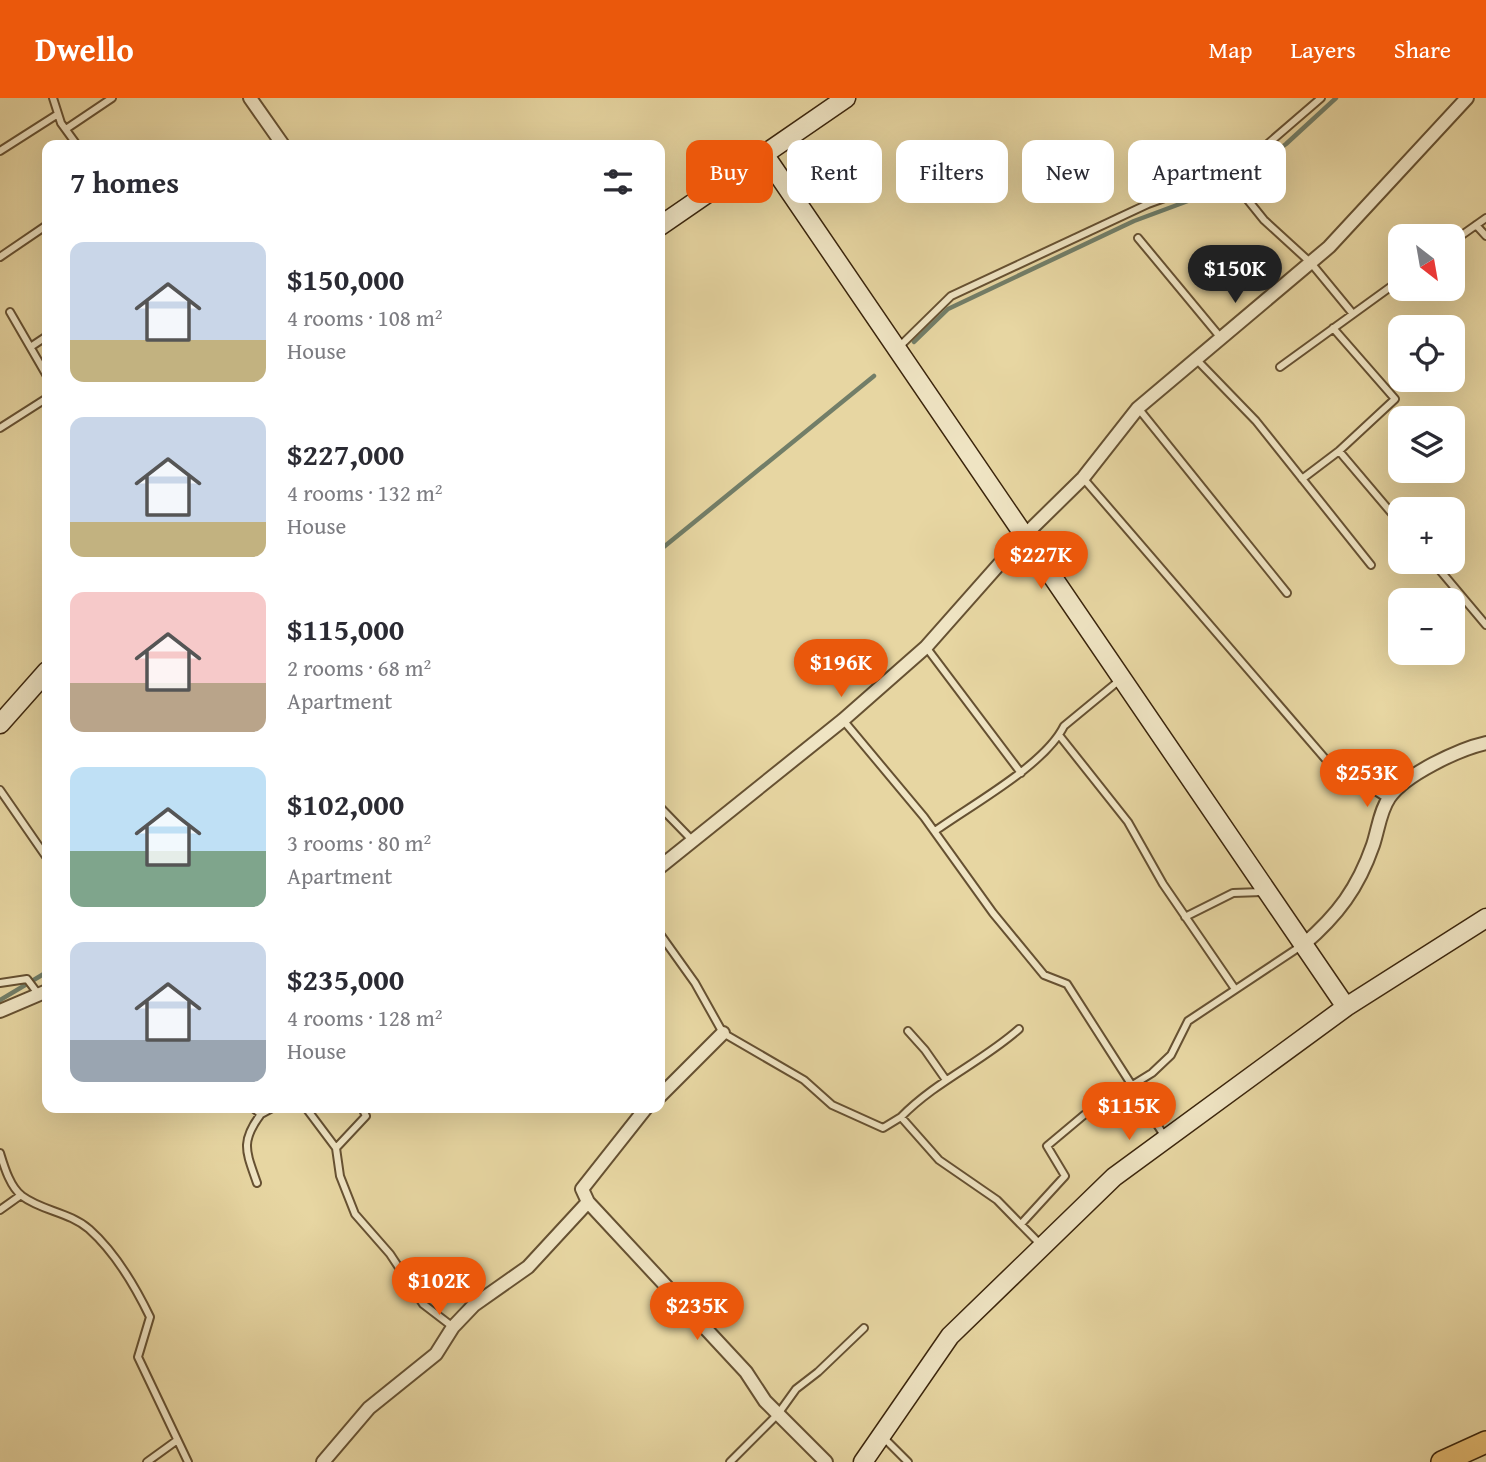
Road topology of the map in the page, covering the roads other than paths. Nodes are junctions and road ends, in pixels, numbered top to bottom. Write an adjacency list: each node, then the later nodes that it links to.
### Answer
1 (53, 98): 7 (lane)
2 (112, 98): 8 (lane)
3 (250, 98): 10 (street)
4 (846, 98): 11 (street)
5 (1321, 98): 32 (lane)
6 (1467, 98): 24 (street)
7 (58, 114): 8 (lane); 12 (lane)
8 (66, 130): 9 (lane)
9 (73, 140)
10 (279, 140)
11 (773, 148)
12 (0, 151)
13 (773, 167): 32 (street)
14 (693, 203): 17 (street)
15 (1250, 203): 24 (lane)
16 (1486, 218): 18 (lane)
17 (665, 223)
18 (1476, 225): 20 (lane); 21 (lane)
19 (42, 228): 23 (lane)
20 (1465, 233)
21 (1486, 236)
22 (1138, 237): 29 (lane)
23 (0, 257)
24 (1311, 263): 27 (lane); 29 (street)
25 (1388, 289): 27 (lane)
26 (10, 312): 31 (lane)
27 (1353, 314): 28 (lane)
28 (1333, 328): 35 (lane); 39 (lane)
29 (1221, 338): 33 (street)
30 (42, 339): 31 (lane)
31 (32, 346): 34 (lane)
32 (898, 348): 43 (street)
33 (1196, 359): 37 (street); 41 (lane)
34 (42, 366)
35 (1280, 367)
36 (42, 401): 38 (lane)
37 (1138, 408): 40 (street); 46 (lane)
38 (0, 428)
39 (1339, 451): 41 (lane); 42 (lane)
40 (1083, 478): 43 (street); 57 (lane)
41 (1303, 479): 44 (lane)
42 (1388, 509)
43 (1026, 534): 48 (street); 50 (street)
44 (1371, 565)
45 (1443, 574): 47 (lane)
46 (1287, 593)
47 (1486, 625)
48 (926, 647): 51 (street); 55 (lane)
49 (42, 677): 52 (street)
50 (1123, 677): 53 (lane); 63 (street)
51 (844, 720): 59 (lane); 60 (street)
52 (0, 724)
53 (1059, 735): 55 (lane); 64 (lane)
54 (1486, 743): 57 (street)
55 (1021, 773): 59 (lane)
56 (0, 790): 61 (lane)
57 (1388, 799): 67 (street)
58 (665, 812): 60 (lane)
59 (934, 831): 78 (lane)
60 (692, 841): 62 (street)
61 (42, 851)
62 (665, 863)
63 (1268, 892): 64 (lane); 67 (street)
64 (1185, 917): 69 (lane)
65 (1486, 918): 72 (street)
66 (665, 941): 76 (lane)
67 (1303, 945): 69 (lane); 72 (street)
68 (0, 983): 70 (lane)
69 (1236, 989): 78 (lane)
70 (42, 992)
71 (42, 993): 73 (street)
72 (1346, 1007): 85 (street)
73 (0, 1011)
74 (1019, 1029): 77 (lane)
75 (908, 1031): 77 (lane)
76 (723, 1032): 79 (street); 84 (lane)
77 (946, 1080): 84 (lane)
78 (1132, 1086): 85 (lane); 92 (lane)
79 (665, 1091)
80 (310, 1113): 86 (lane)
81 (364, 1113): 86 (lane)
82 (642, 1113): 90 (street)
83 (261, 1114): 88 (lane)
84 (901, 1117): 92 (lane)
85 (1166, 1139): 93 (street)
86 (336, 1148): 94 (lane)
87 (0, 1153): 89 (lane)
88 (257, 1183)
89 (21, 1195): 91 (lane); 98 (lane)
90 (588, 1202): 94 (street); 96 (street)
91 (0, 1210)
92 (1022, 1223): 93 (lane)
93 (1042, 1246): 97 (street)
94 (453, 1327): 100 (street)
95 (864, 1328): 96 (lane)
96 (778, 1414): 103 (lane); 104 (street)
97 (880, 1434): 105 (street); 106 (lane)
98 (176, 1441): 101 (lane); 102 (lane)
99 (1486, 1442): 107 (highway)
100 (330, 1459)
101 (147, 1462)
102 (188, 1462)
103 (730, 1462)
104 (825, 1462)
105 (863, 1462)
106 (908, 1462)
107 (1442, 1462)

